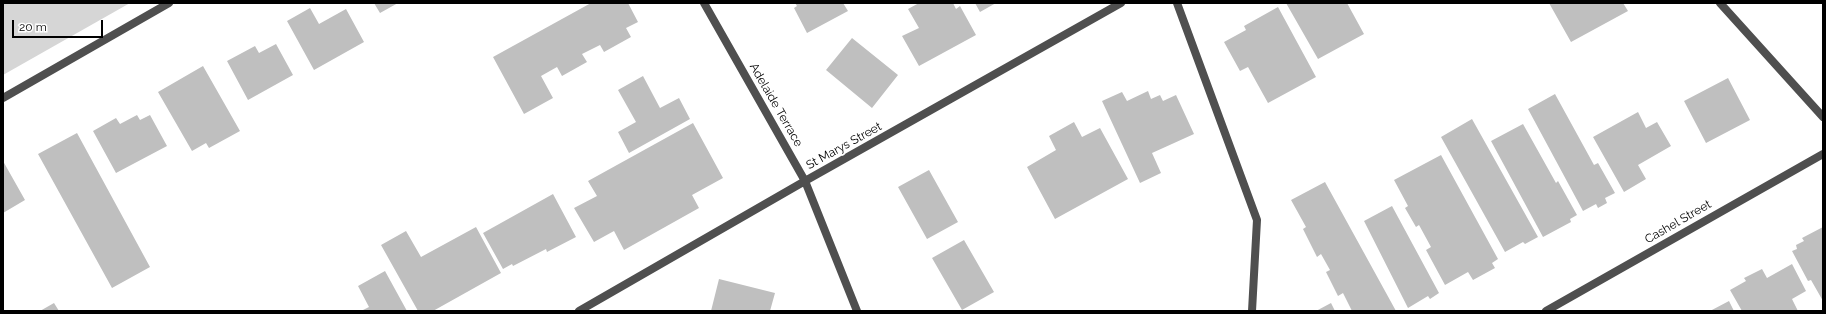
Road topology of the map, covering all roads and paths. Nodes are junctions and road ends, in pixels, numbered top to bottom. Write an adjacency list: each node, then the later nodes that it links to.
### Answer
1 (169, 3): 6 (street)
2 (704, 3): 9 (street, Adelaide Terrace)
3 (1122, 3): 9 (street, St Marys Street)
4 (1177, 3): 12 (street)
5 (1720, 3): 7 (street)
6 (3, 98)
7 (1823, 117)
8 (1823, 154): 13 (street, Cashel Street)
9 (805, 181): 10 (street, St Marys Street); 11 (street, Adelaide Terrace)
10 (579, 311)
11 (857, 311)
12 (1252, 311)
13 (1546, 311)

